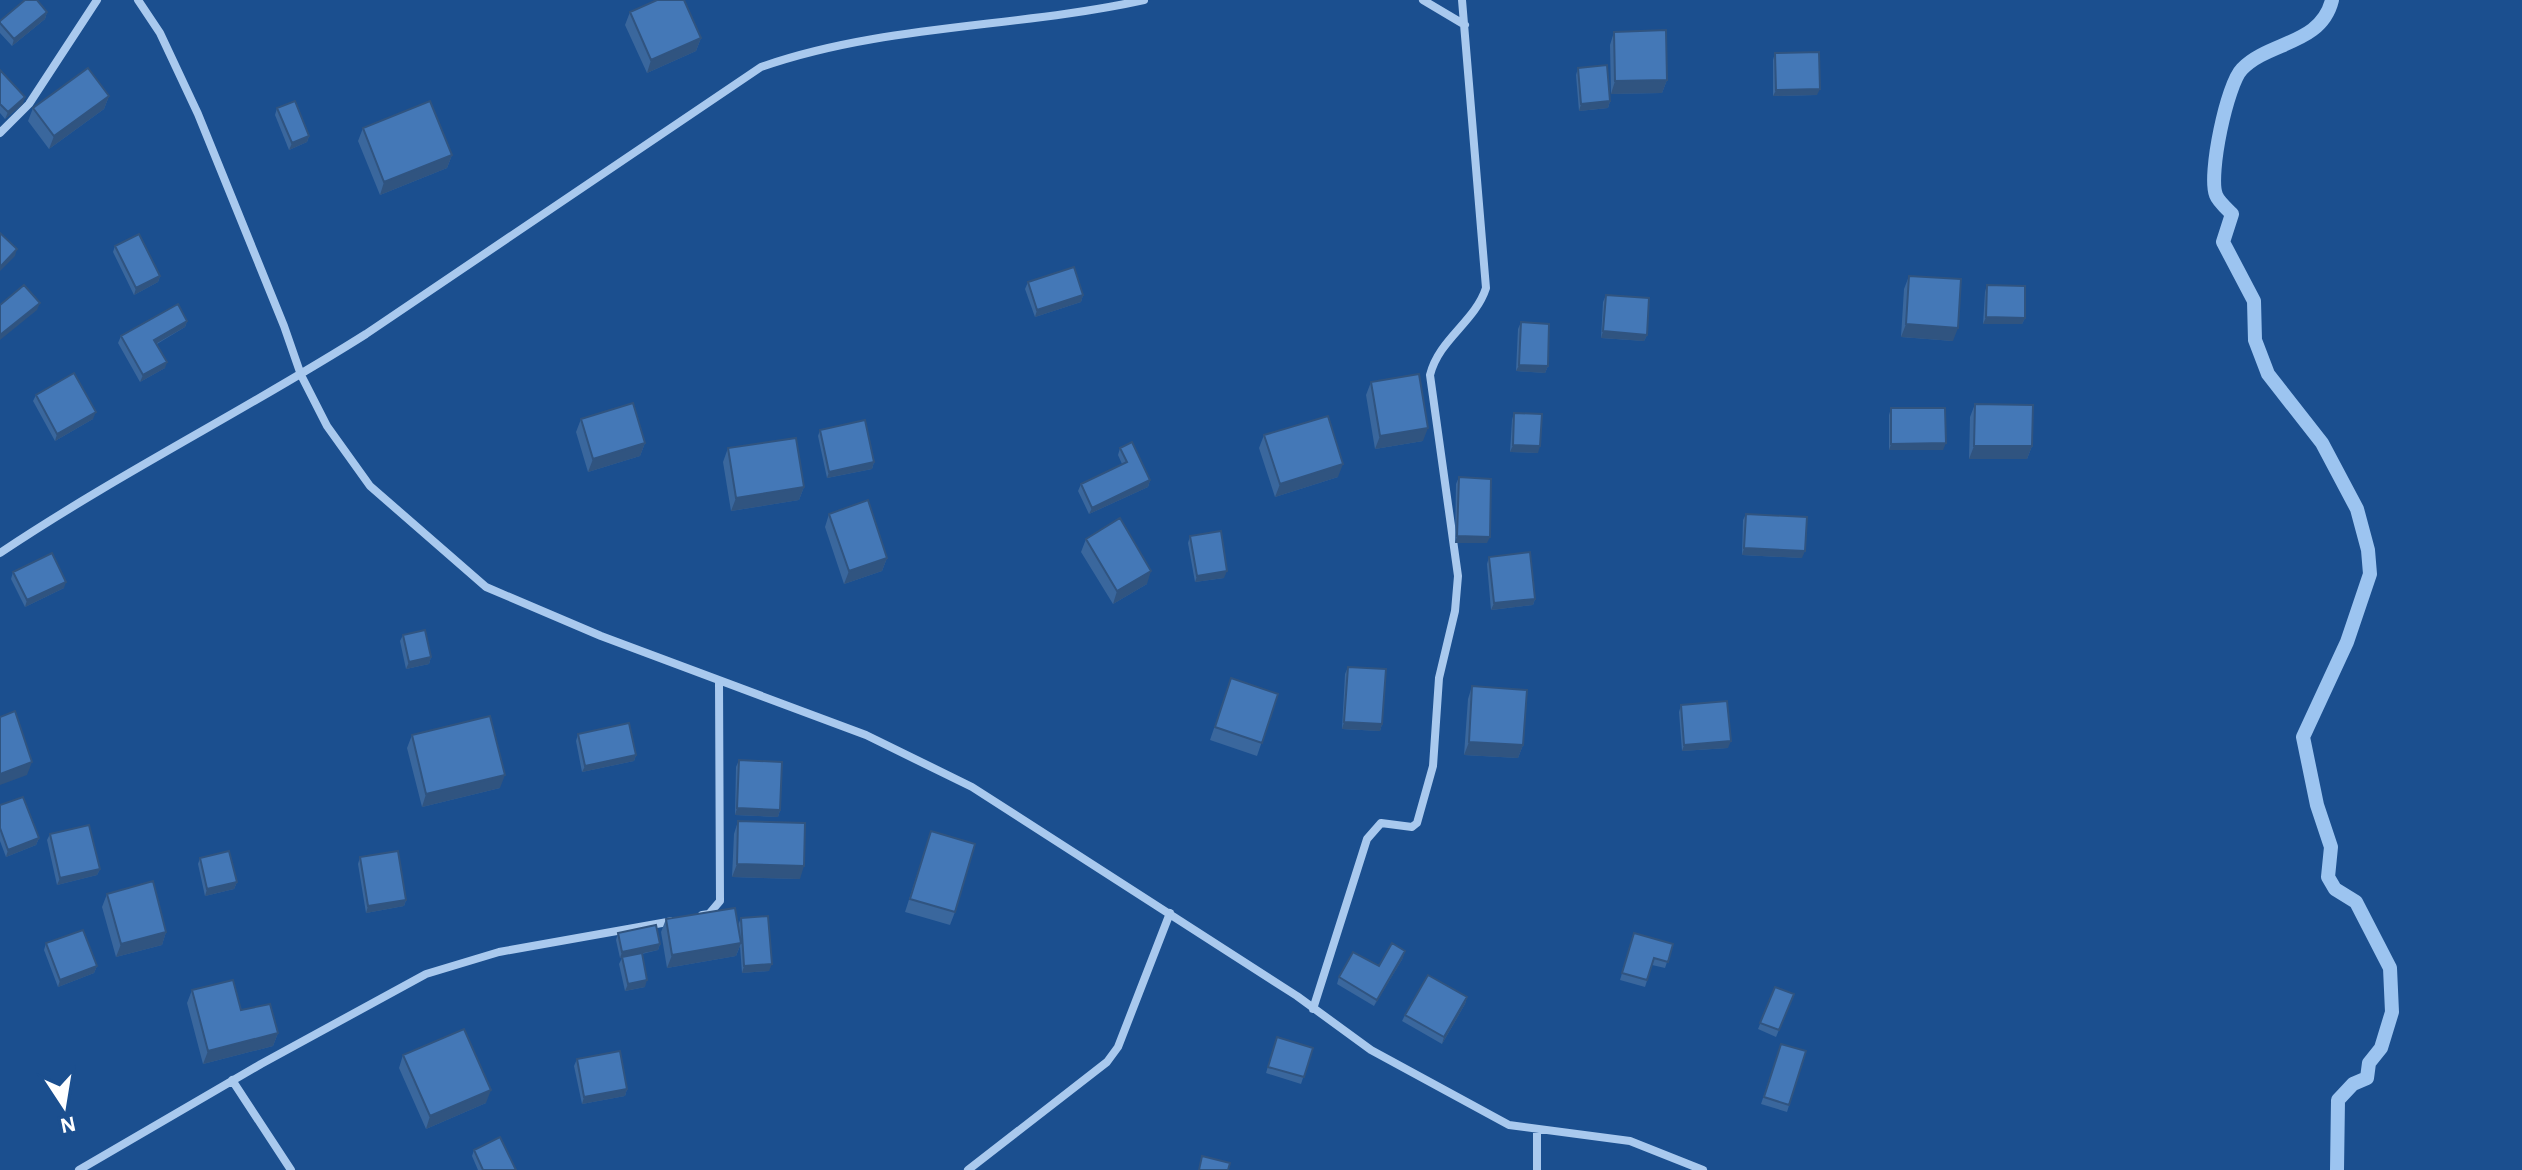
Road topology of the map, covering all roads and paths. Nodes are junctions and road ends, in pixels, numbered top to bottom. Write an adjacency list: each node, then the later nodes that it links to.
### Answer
1 (97, 0): 7 (street)
2 (138, 0): 8 (street)
3 (1144, 0): 8 (street)
4 (1423, 0): 6 (street)
5 (1462, 0): 6 (street)
6 (1465, 25): 14 (street)
7 (0, 133)
8 (301, 375): 9 (street); 10 (street)
9 (0, 553)
10 (719, 681): 11 (street); 12 (street)
11 (1170, 913): 14 (street); 19 (street)
12 (694, 917)
13 (679, 920): 15 (street)
14 (1313, 1009): 16 (street)
15 (232, 1080): 17 (street); 18 (street)
16 (1537, 1130): 20 (street); 21 (street)
17 (79, 1170)
18 (291, 1170)
19 (968, 1170)
20 (1537, 1170)
21 (1703, 1170)

